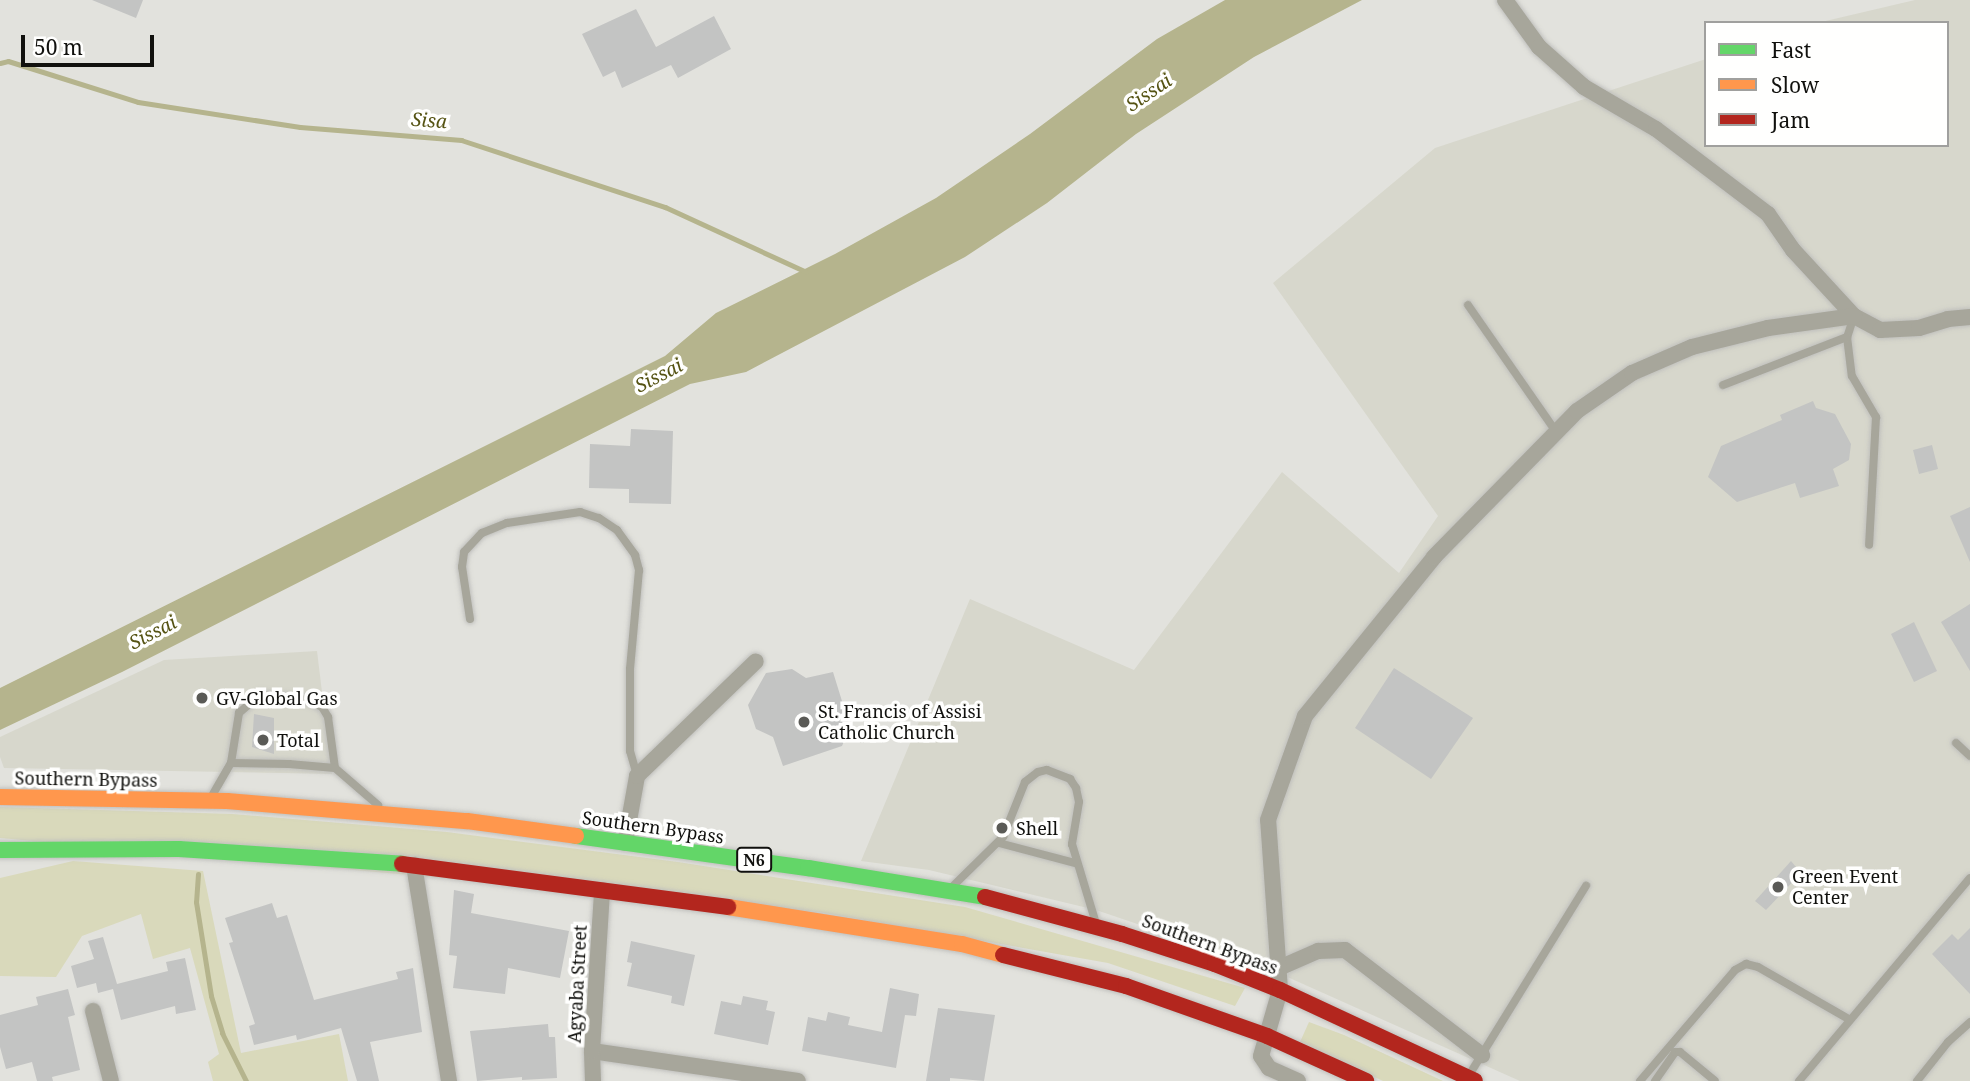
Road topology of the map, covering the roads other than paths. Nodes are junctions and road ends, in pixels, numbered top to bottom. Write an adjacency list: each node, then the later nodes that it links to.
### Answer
1 (1505, 0): 3 (street)
2 (1468, 304): 7 (lane)
3 (1854, 316): 4 (street); 5 (lane); 7 (street)
4 (1970, 317)
5 (1847, 337): 6 (lane); 8 (lane)
6 (1723, 386)
7 (1555, 430): 29 (street)
8 (1869, 545)
9 (470, 619): 15 (lane)
10 (756, 661): 15 (street)
11 (1956, 743): 12 (lane)
12 (1970, 756)
13 (232, 763): 14 (lane); 14 (lane); 17 (lane)
14 (335, 768): 18 (lane)
15 (637, 776): 19 (street)
16 (0, 797): 17 (highway, Southern Bypass / N6)
17 (210, 800): 18 (highway, Southern Bypass / N6)
18 (388, 814): 19 (highway, Southern Bypass / N6)
19 (625, 843): 27 (highway, Southern Bypass / N6)
20 (999, 843): 22 (lane); 22 (lane); 27 (lane)
21 (0, 850): 23 (highway)
22 (1076, 863): 28 (lane)
23 (414, 866): 26 (highway); 39 (street)
24 (1970, 878): 32 (lane)
25 (1586, 886): 36 (lane)
26 (602, 890): 34 (highway); 35 (street, Agyaba Street)
27 (948, 891): 28 (highway, Southern Bypass / N6)
28 (1097, 927): 30 (highway, Southern Bypass / N6)
29 (1279, 968): 30 (street); 36 (street)
30 (1280, 990): 34 (street); 37 (highway, Southern Bypass / N6)
31 (93, 1011): 38 (street)
32 (1850, 1020): 44 (lane); 47 (lane)
33 (1970, 1022): 48 (lane)
34 (1268, 1036): 42 (street); 43 (highway)
35 (592, 1051): 40 (street, Agyaba Street); 41 (street)
36 (1482, 1055): 37 (lane)
37 (1471, 1079)
38 (111, 1081)
39 (449, 1081)
40 (593, 1081)
41 (798, 1081)
42 (1298, 1081)
43 (1366, 1081)
44 (1640, 1081)
45 (1655, 1081): 46 (lane)
46 (1715, 1081)
47 (1799, 1081)
48 (1917, 1081)

